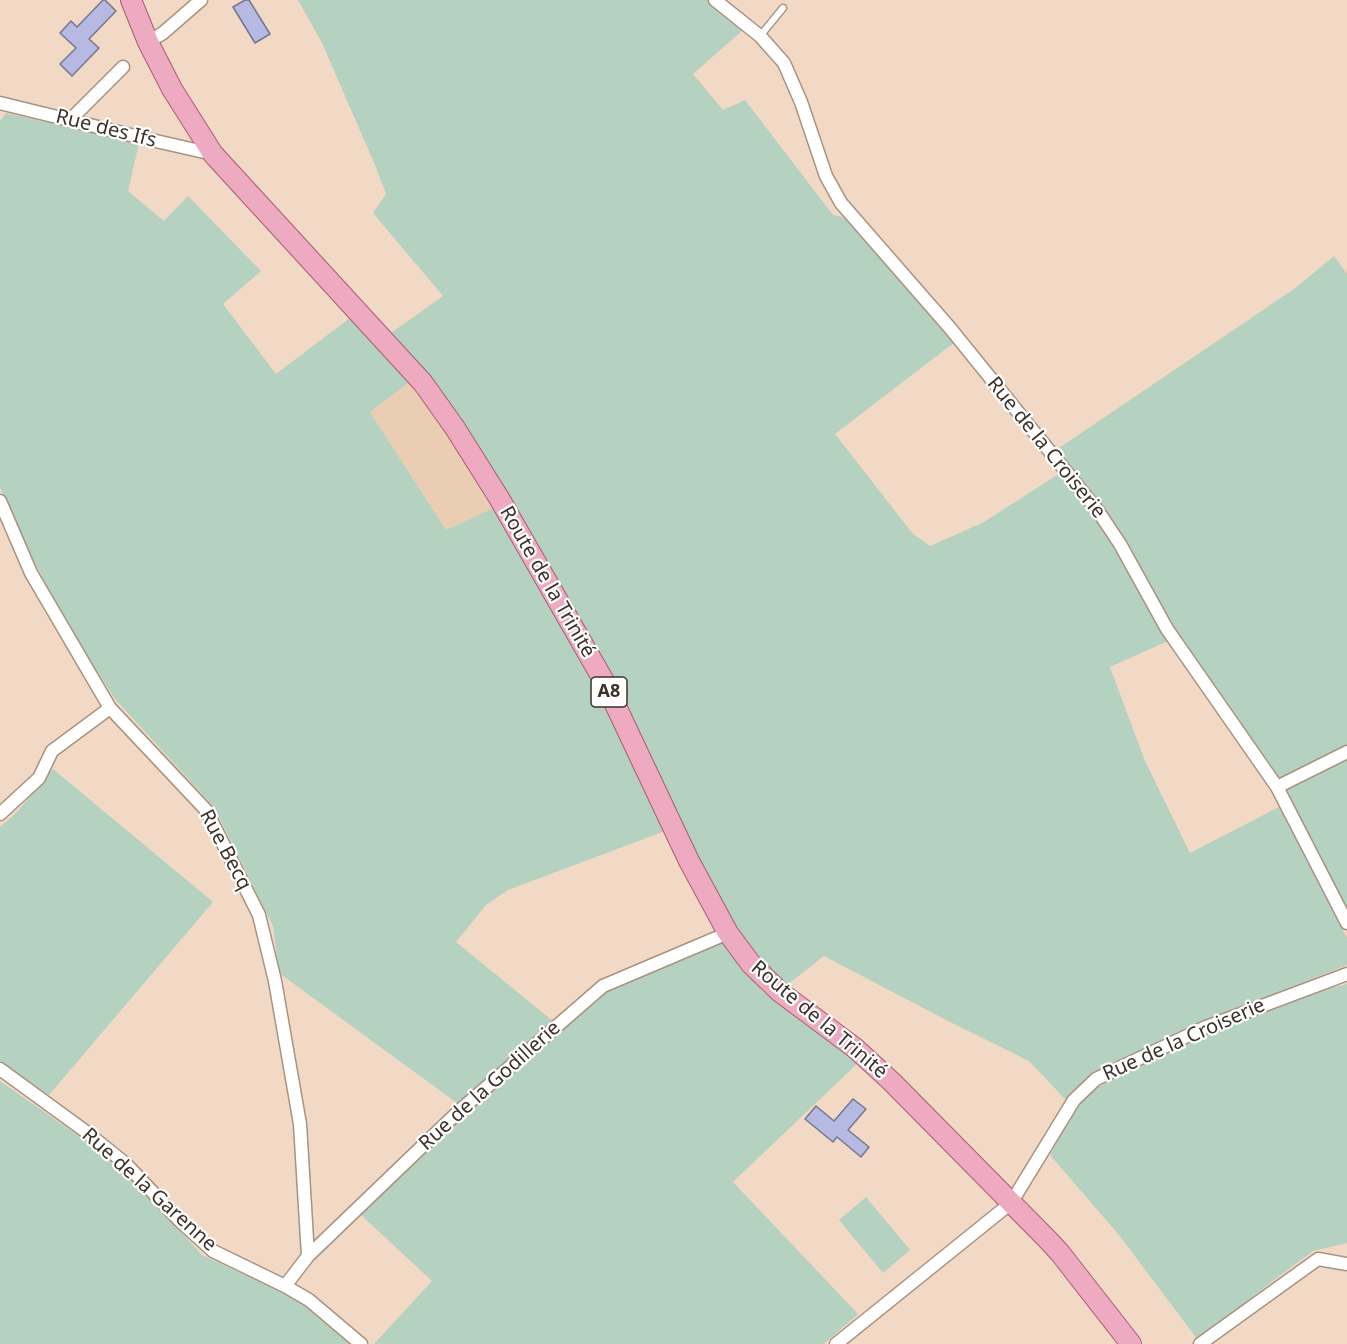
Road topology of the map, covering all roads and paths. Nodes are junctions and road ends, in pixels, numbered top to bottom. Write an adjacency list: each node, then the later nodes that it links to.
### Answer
1 (131, 0): 6 (main road, Route de la Trinité / A8)
2 (201, 0): 6 (street)
3 (715, 0): 5 (street, Rue de la Croiserie)
4 (783, 8): 5 (lane)
5 (760, 36): 14 (street, Rue de la Croiserie)
6 (148, 42): 10 (main road, Route de la Trinité / A8)
7 (123, 67): 9 (street)
8 (0, 103): 9 (street, Rue des Ifs)
9 (70, 120): 10 (street, Rue des Ifs)
10 (213, 154): 17 (main road, Route de la Trinité / A8)
11 (0, 501): 12 (street, Rue Becq)
12 (110, 708): 15 (street); 21 (street, Rue Becq)
13 (1347, 752): 14 (street)
14 (1277, 787): 16 (street, Rue de la Croiserie)
15 (0, 814)
16 (1347, 923)
17 (728, 933): 20 (main road, Route de la Trinité / A8); 21 (street, Rue de la Godillerie)
18 (1347, 974): 20 (street, Rue de la Croiserie)
19 (0, 1070): 23 (street, Rue de la Garenne)
20 (1011, 1203): 25 (street); 26 (main road, Route de la Trinité / A8)
21 (308, 1256): 23 (street, Rue de la Godillerie)
22 (1347, 1264): 27 (street)
23 (285, 1286): 24 (street, Rue de la Garenne)
24 (361, 1344)
25 (836, 1344)
26 (1131, 1344)
27 (1200, 1344)

